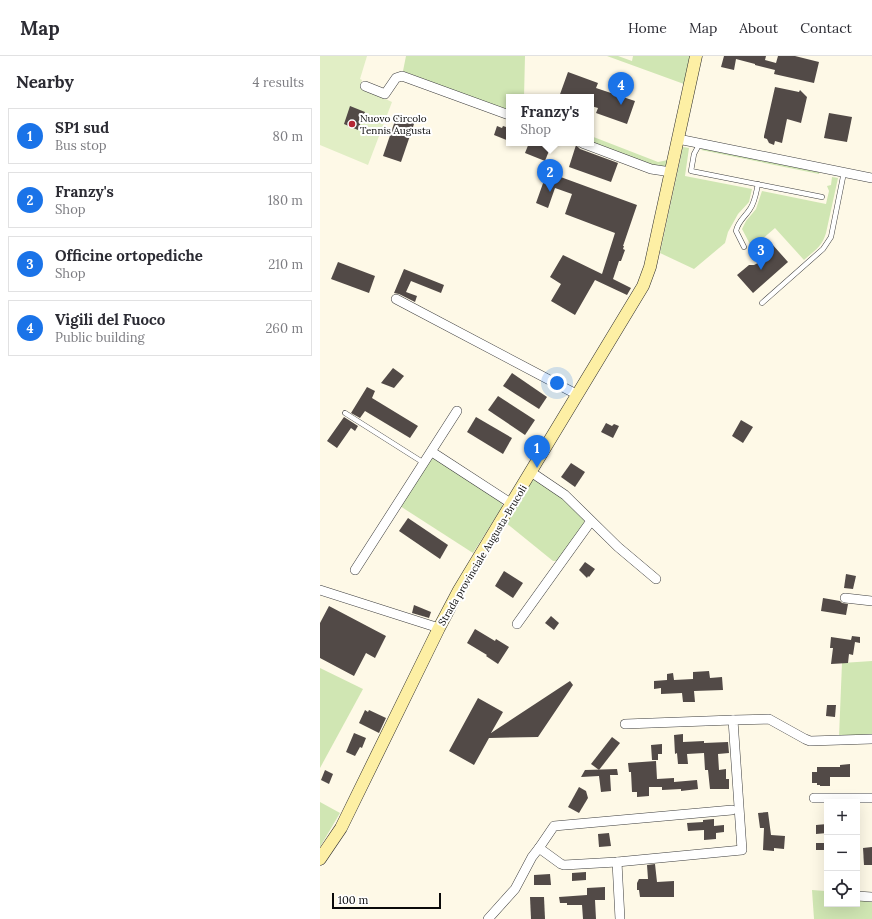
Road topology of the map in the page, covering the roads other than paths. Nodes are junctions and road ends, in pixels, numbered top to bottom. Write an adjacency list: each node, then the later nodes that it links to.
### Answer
1 (696, 56): 4 (main road, Strada provinciale Augusta-Brucoli)
2 (365, 86): 3 (street)
3 (506, 115)
4 (678, 139): 5 (street); 7 (main road, Strada provinciale Augusta-Brucoli)
5 (700, 143): 8 (street); 10 (lane)
6 (590, 146): 7 (street)
7 (671, 172): 15 (main road, Strada provinciale Augusta-Brucoli)
8 (844, 172): 9 (street); 14 (lane)
9 (872, 178)
10 (758, 184): 11 (lane); 12 (lane)
11 (822, 197)
12 (744, 247)
13 (396, 299): 15 (street)
14 (762, 303)
15 (578, 395): 20 (main road, Strada provinciale Augusta-Brucoli)
16 (457, 411): 18 (street)
17 (345, 413): 19 (lane)
18 (432, 452): 19 (street); 21 (street)
19 (424, 463): 23 (street)
20 (531, 472): 21 (main road, Strada provinciale Augusta-Brucoli); 22 (street)
21 (512, 504): 29 (main road, Strada provinciale Augusta-Brucoli)
22 (591, 521): 24 (street); 28 (street)
23 (355, 570)
24 (656, 579)
25 (320, 590): 29 (street)
26 (845, 598): 27 (street)
27 (872, 601)
28 (517, 624)
29 (439, 628): 37 (main road, Strada provinciale Augusta-Brucoli)
30 (733, 720): 31 (street); 32 (street); 38 (street)
31 (625, 724)
32 (872, 739)
33 (814, 798): 34 (street)
34 (872, 798)
35 (732, 810): 36 (street)
36 (539, 848): 38 (street); 41 (street)
37 (320, 859)
38 (617, 862): 42 (street)
39 (860, 896): 40 (street)
40 (872, 897)
41 (488, 919)
42 (620, 919)

